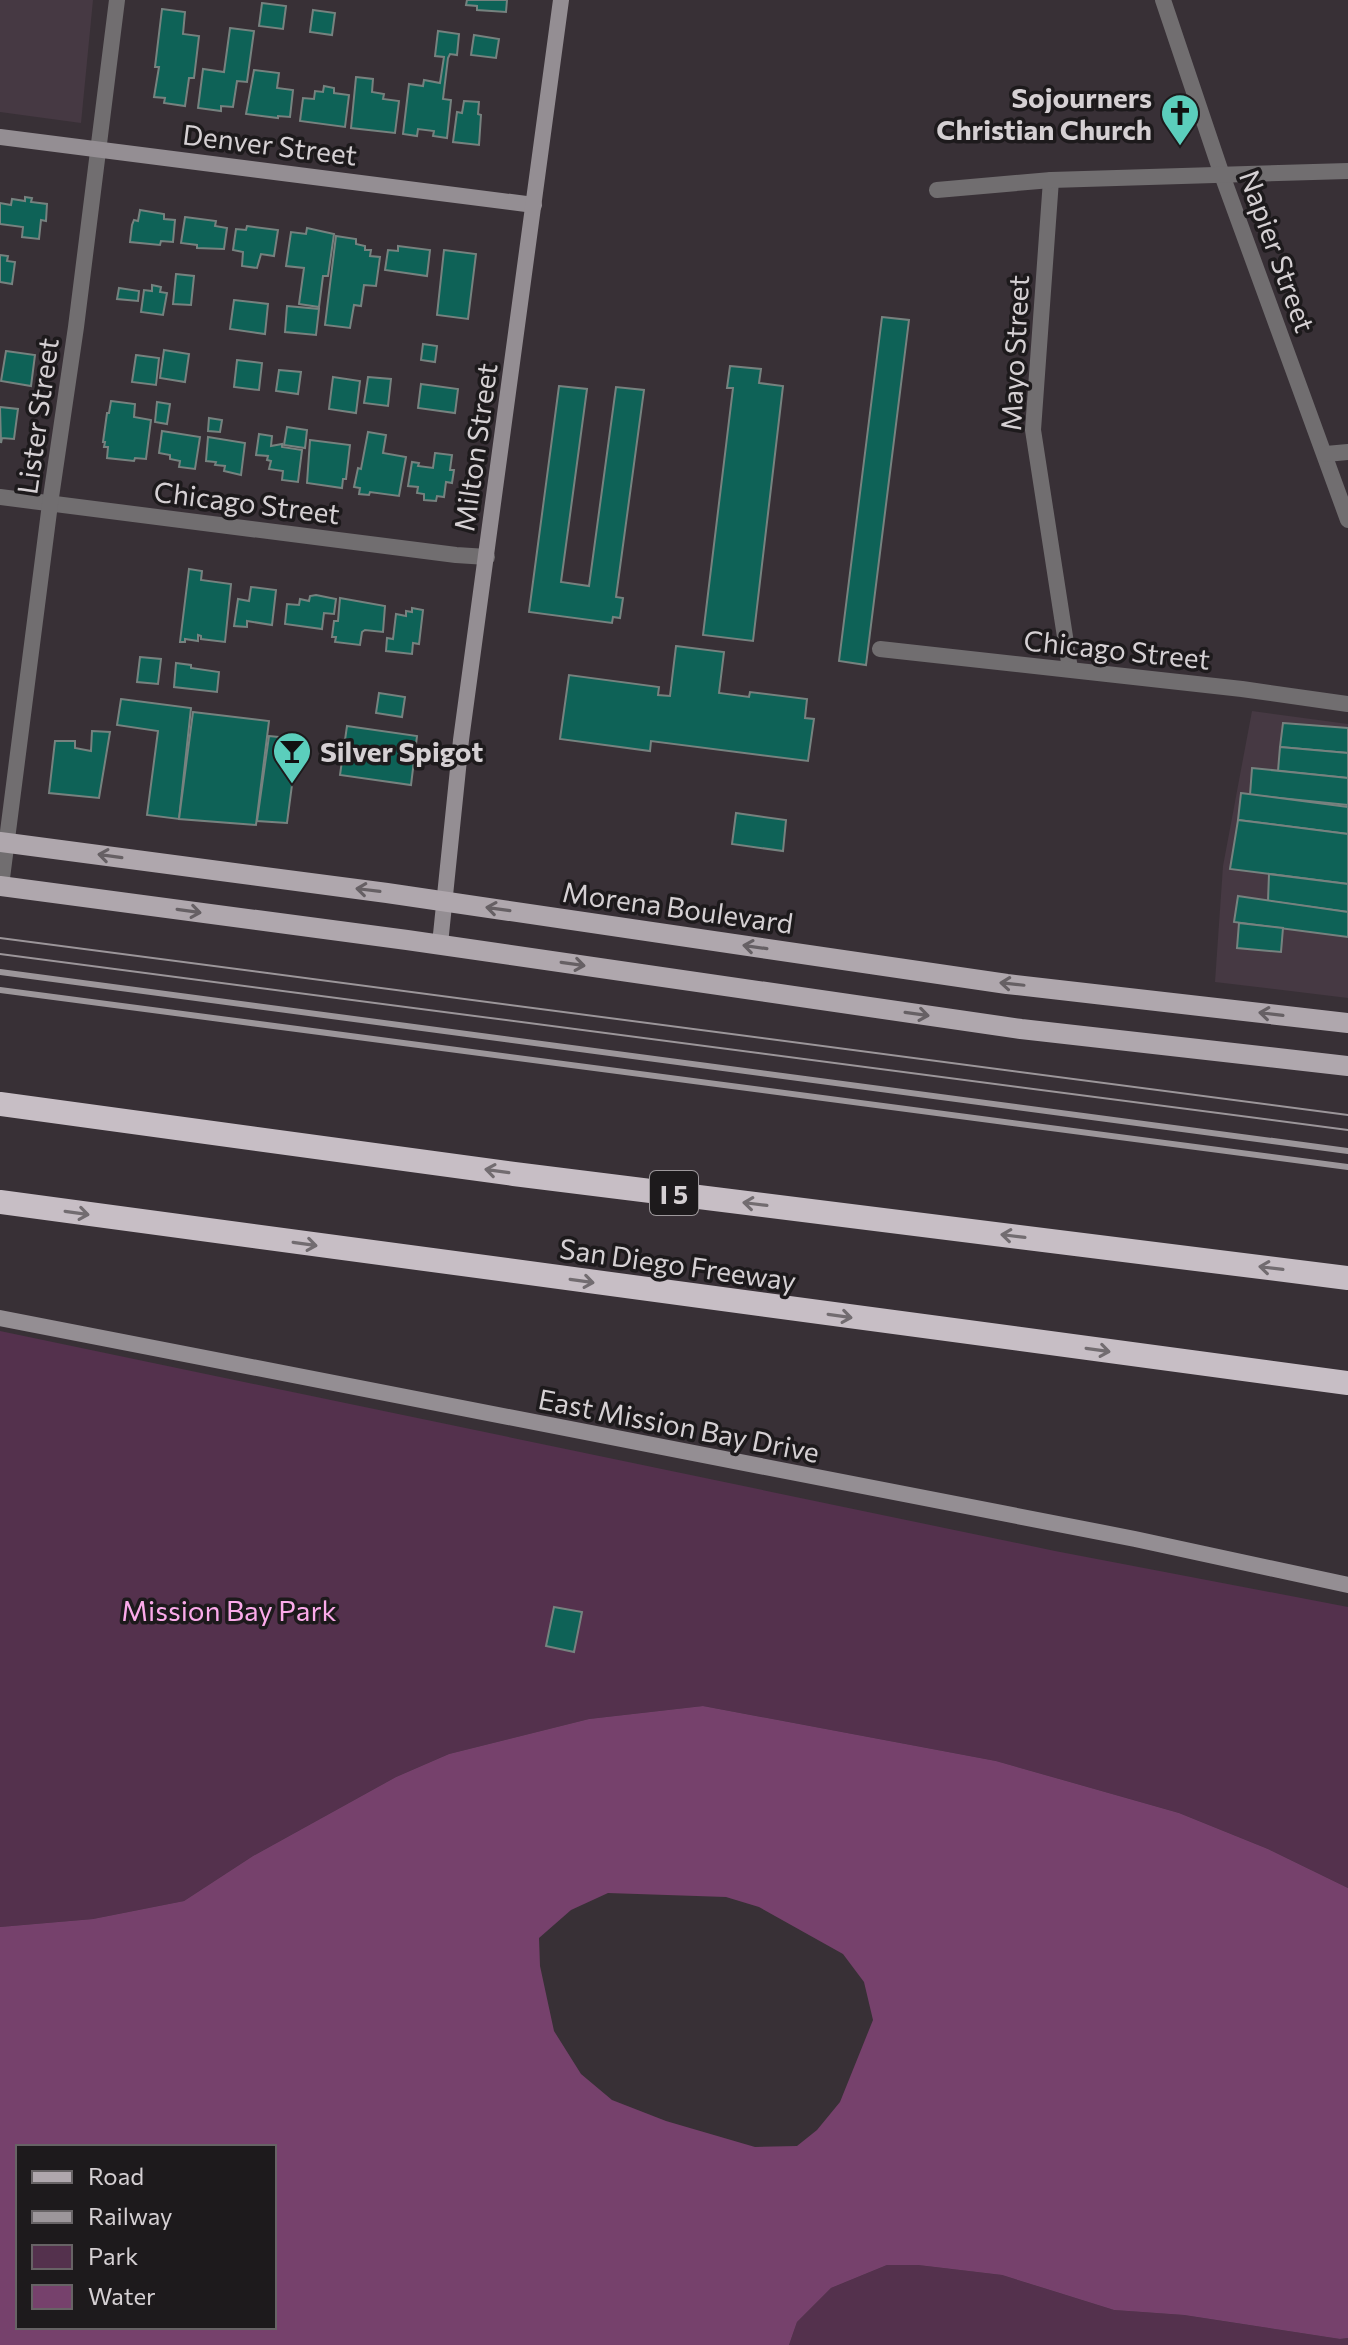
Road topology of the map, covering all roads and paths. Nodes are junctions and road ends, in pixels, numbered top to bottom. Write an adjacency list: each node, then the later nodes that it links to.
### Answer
1 (117, 0): 5 (street, Lister Street)
2 (561, 0): 10 (main road, Milton Street)
3 (1163, 0): 7 (street, Napier Street)
4 (0, 137): 5 (main road, Denver Street)
5 (98, 149): 10 (main road, Denver Street); 14 (street, Lister Street)
6 (1348, 171): 7 (street)
7 (1222, 175): 8 (street); 12 (street, Napier Street)
8 (1051, 180): 9 (street); 18 (street, Mayo Street)
9 (937, 190)
10 (534, 205): 16 (main road, Milton Street)
11 (1348, 452): 12 (street)
12 (1326, 454): 15 (street, Napier Street)
13 (0, 497): 14 (street, Chicago Street)
14 (50, 504): 16 (street, Chicago Street); 20 (street, Lister Street)
15 (1348, 520)
16 (487, 557): 22 (main road, Milton Street)
17 (880, 649): 18 (street, Chicago Street)
18 (1070, 669): 19 (street, Chicago Street)
19 (1348, 704)
20 (3, 842): 21 (street, Lister Street); 22 (main road, Morena Boulevard, one-way to 20)
21 (0, 886): 23 (main road, one-way to 23)
22 (445, 901): 23 (main road, Milton Street); 24 (main road, Morena Boulevard, one-way to 22)
23 (440, 944): 25 (main road, one-way to 25)
24 (1348, 1023)
25 (1348, 1066)
26 (0, 1104): 28 (highway, I 5, one-way to 26)
27 (0, 1202): 30 (highway, San Diego Freeway, one-way to 30)
28 (1348, 1278)
29 (0, 1318): 31 (main road, East Mission Bay Drive)
30 (1348, 1383)
31 (1348, 1585)

